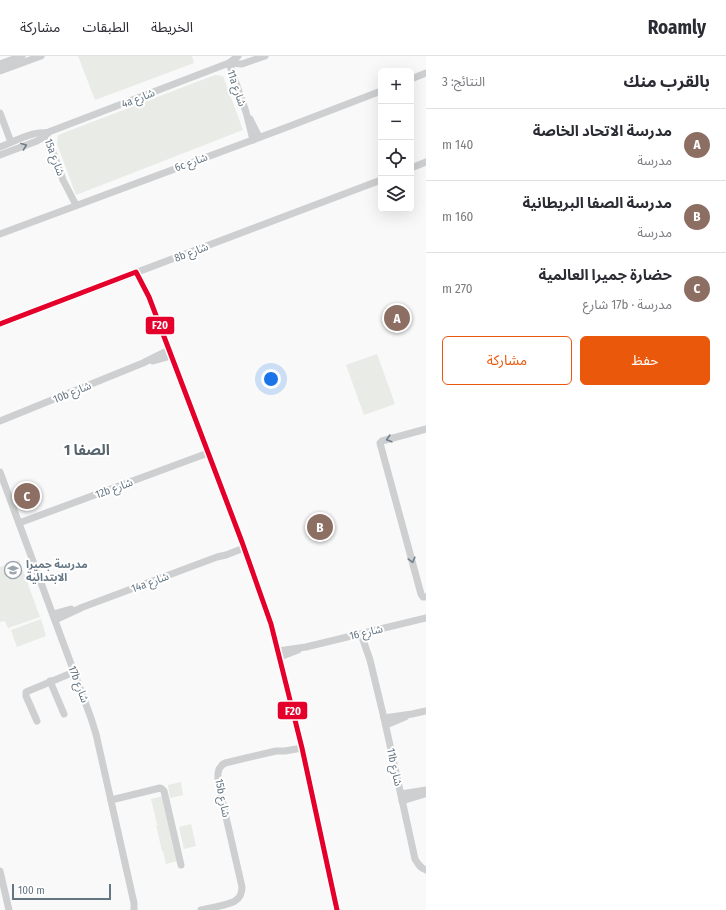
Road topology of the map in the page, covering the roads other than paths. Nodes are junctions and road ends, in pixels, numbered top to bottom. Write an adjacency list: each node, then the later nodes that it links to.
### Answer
1 (22, 56): 6 (street)
2 (41, 56): 7 (street)
3 (238, 56): 5 (street, 4a شارع)
4 (265, 56): 5 (street, 4a شارع)
5 (229, 63): 12 (street, 4a شارع); 13 (street, 11a شارع)
6 (0, 64)
7 (0, 71)
8 (426, 73): 9 (street)
9 (414, 78)
10 (378, 92): 13 (street, 6c شارع)
11 (0, 113): 14 (street)
12 (46, 133): 14 (street, 4a شارع); 16 (street, 4a شارع, one-way to 12); 20 (street, 15a شارع)
13 (256, 138): 20 (street, 6c شارع)
14 (11, 142): 15 (street, 4a شارع)
15 (0, 147)
16 (0, 155)
17 (426, 162): 18 (street)
18 (414, 167)
19 (378, 181): 22 (street, 8b شارع)
20 (73, 206): 21 (street, 6c شارع)
21 (0, 234)
22 (139, 271): 23 (street, 8b شارع); 24 (street)
23 (0, 324)
24 (170, 353): 25 (street, 10b شارع); 27 (street)
25 (0, 421)
26 (426, 428): 32 (street, one-way to 32)
27 (208, 453): 29 (street, 12b شارع); 30 (street)
28 (0, 472): 29 (street, 17b شارع)
29 (19, 523): 34 (street, 17b شارع)
30 (243, 545): 34 (street, 14a شارع); 37 (street)
31 (426, 581): 32 (street)
32 (418, 583): 33 (street)
33 (426, 597)
34 (54, 617): 38 (street, 17b شارع)
35 (426, 618): 36 (street, شارع 16)
36 (363, 633): 37 (street, شارع 16); 43 (street, 11b شارع)
37 (279, 654): 44 (street)
38 (74, 672): 39 (street); 47 (street, 17b شارع)
39 (50, 682): 41 (street); 42 (street)
40 (426, 711): 43 (street)
41 (64, 714)
42 (37, 721)
43 (385, 721): 46 (street, 11b شارع)
44 (301, 745): 53 (street, 15b شارع); 54 (street)
45 (426, 792): 46 (street)
46 (401, 798): 49 (street, 11b شارع)
47 (111, 800): 48 (street); 51 (street, 17b شارع)
48 (181, 865)
49 (426, 870)
50 (0, 871): 52 (street)
51 (135, 908)
52 (9, 910)
53 (201, 910)
54 (337, 910)

